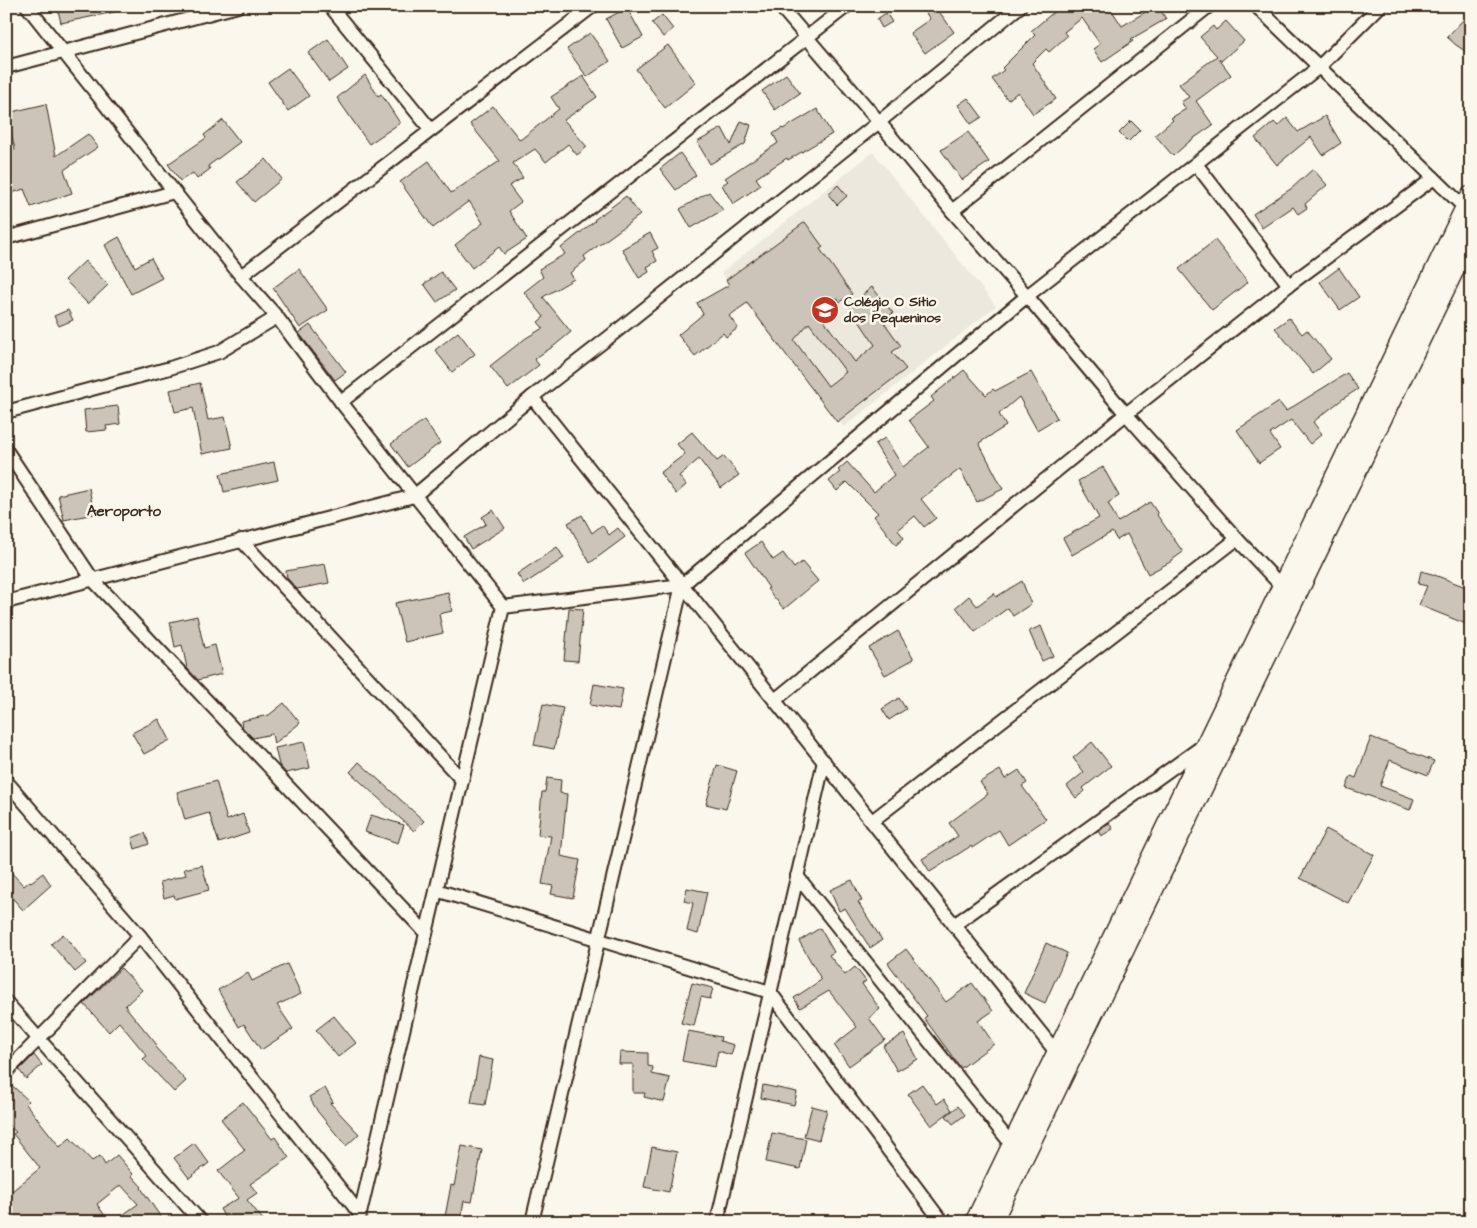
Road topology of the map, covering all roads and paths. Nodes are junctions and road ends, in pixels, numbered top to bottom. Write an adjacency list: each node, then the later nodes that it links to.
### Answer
1 (27, 6): 12 (street)
2 (238, 6): 12 (street)
3 (330, 6): 16 (street)
4 (593, 6): 16 (street)
5 (780, 6): 11 (street)
6 (847, 6): 11 (street)
7 (1020, 6): 15 (street)
8 (1209, 6): 21 (street)
9 (1256, 6): 14 (street)
10 (1380, 6): 14 (street)
11 (806, 38): 15 (street); 29 (street)
12 (63, 52): 13 (street); 19 (street)
13 (6, 67)
14 (1319, 67): 17 (street); 18 (street)
15 (879, 122): 21 (street); 28 (street)
16 (431, 130): 24 (street)
17 (1196, 164): 25 (street); 26 (street)
18 (1434, 178): 20 (street); 25 (street)
19 (174, 192): 23 (street); 24 (street)
20 (1468, 202): 38 (street)
21 (952, 211): 26 (street)
22 (1471, 235): 38 (street)
23 (6, 238)
24 (241, 276): 27 (street)
25 (1289, 285): 31 (street)
26 (1027, 296): 31 (street); 37 (street)
27 (277, 317): 29 (street); 30 (street)
28 (532, 397): 33 (street); 37 (street)
29 (340, 402): 33 (street)
30 (6, 412)
31 (1126, 414): 34 (street); 41 (street)
32 (6, 450): 36 (street)
33 (414, 496): 35 (street); 40 (street)
34 (1237, 539): 38 (street); 46 (street)
35 (241, 540): 36 (street); 44 (street)
36 (93, 580): 39 (street); 50 (street)
37 (682, 585): 40 (street); 41 (street); 52 (street)
38 (1288, 594): 42 (street); 65 (street)
39 (6, 602)
40 (503, 607): 44 (street)
41 (775, 700): 43 (street)
42 (1205, 745): 49 (street); 56 (street)
43 (824, 761): 46 (street); 47 (street)
44 (462, 780): 48 (street)
45 (6, 781): 51 (street)
46 (872, 821): 49 (street)
47 (797, 876): 53 (street); 58 (street)
48 (436, 890): 50 (street); 52 (street)
49 (954, 925): 56 (street)
50 (426, 934): 59 (street)
51 (140, 936): 55 (street); 59 (street)
52 (599, 940): 53 (street); 61 (street)
53 (770, 992): 62 (street); 63 (street)
54 (6, 1002): 55 (street)
55 (39, 1039): 57 (street); 60 (street)
56 (1056, 1052): 58 (street)
57 (6, 1072)
58 (1012, 1145): 64 (street)
59 (359, 1218)
60 (201, 1222)
61 (532, 1222)
62 (717, 1222)
63 (942, 1222)
64 (974, 1222)
65 (992, 1222)

